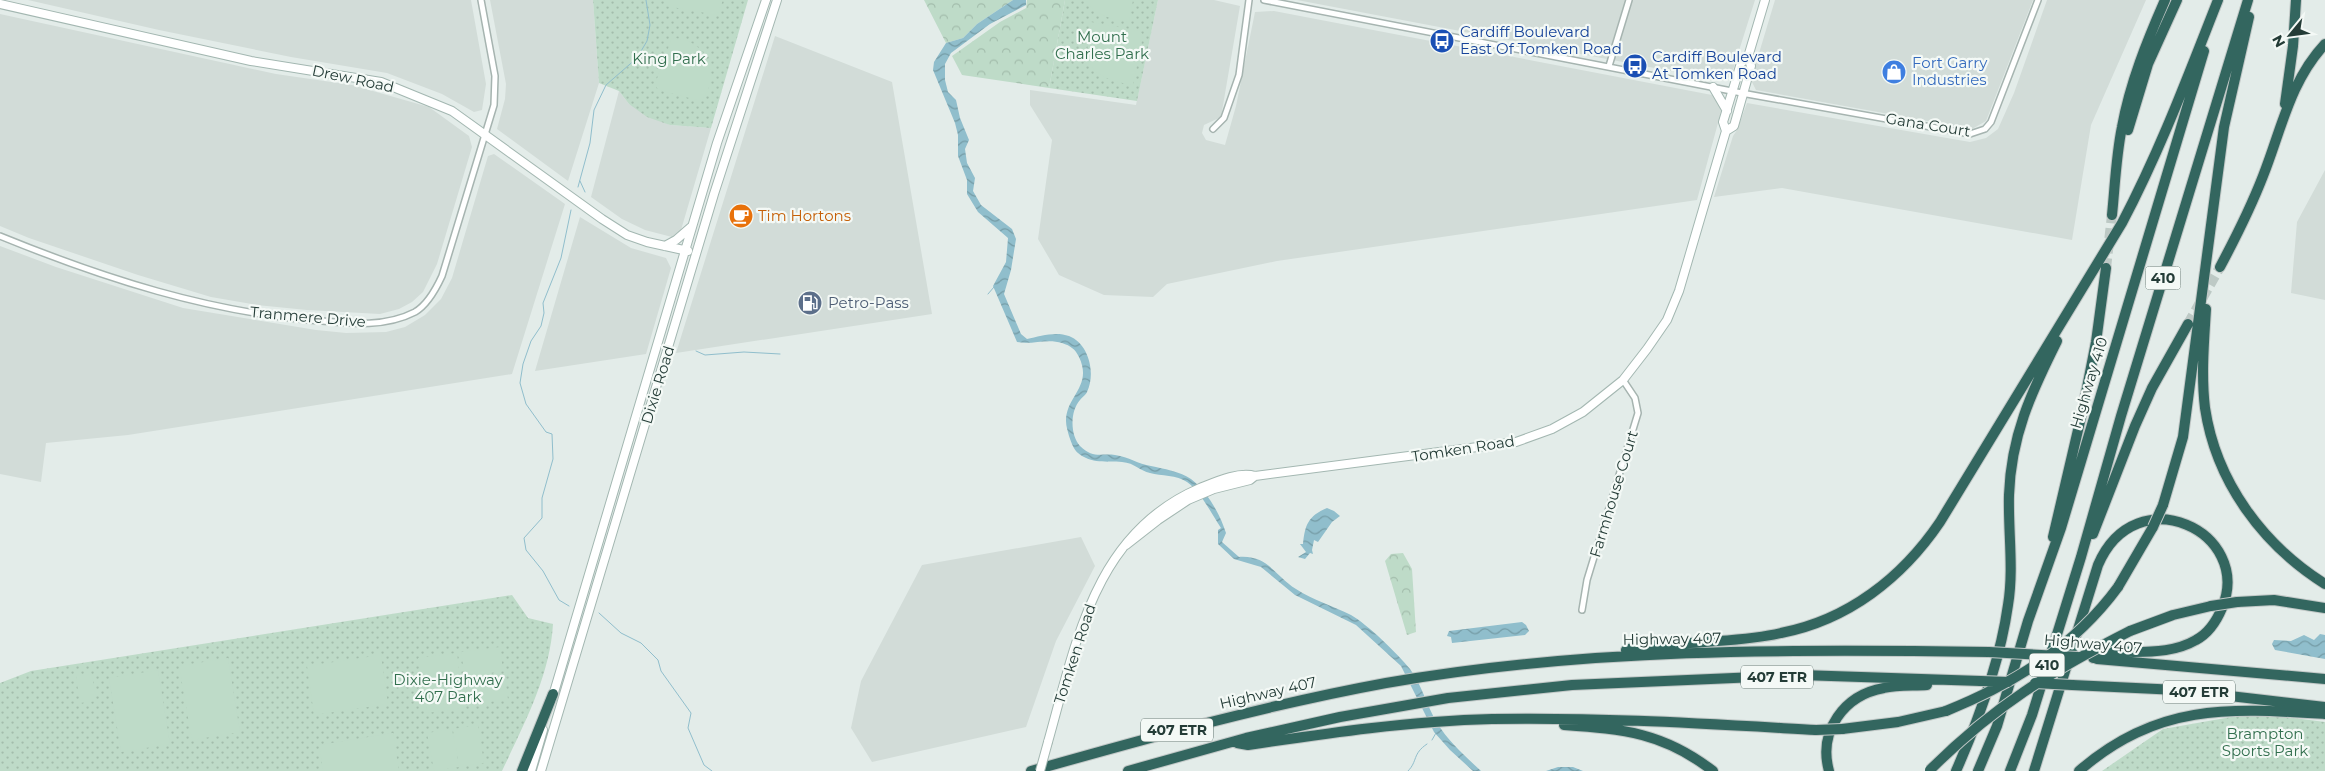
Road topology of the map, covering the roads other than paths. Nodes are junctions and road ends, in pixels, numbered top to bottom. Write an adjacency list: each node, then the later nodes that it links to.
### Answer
1 (481, 0): 26 (street, Tranmere Drive)
2 (766, 0): 29 (main road, Dixie Road)
3 (777, 0): 33 (main road, Dixie Road)
4 (1249, 0): 24 (street)
5 (1264, 0): 18 (street, Gana Court)
6 (1629, 0): 18 (street)
7 (1765, 0): 17 (main road, Tomken Road)
8 (2038, 0): 21 (street, Gana Court)
9 (2165, 0): 27 (highway)
10 (2177, 0): 27 (highway)
11 (2218, 0): 37 (highway); 40 (highway, Highway 410 / 410)
12 (2248, 0): 41 (highway, 410)
13 (2253, 0): 36 (highway)
14 (2296, 0): 23 (highway)
15 (0, 4): 26 (main road, Drew Road)
16 (2325, 44): 23 (highway)
17 (1748, 57): 20 (main road, Tomken Road); 21 (main road, Tomken Road)
18 (1609, 66): 19 (street, Gana Court)
19 (1713, 87): 20 (street, Gana Court); 22 (main road)
20 (1733, 91): 21 (street, Gana Court); 22 (main road, Tomken Road)
21 (1744, 93): 25 (main road, Tomken Road)
22 (1726, 111): 25 (main road, Tomken Road)
23 (2282, 122): 34 (highway)
24 (1213, 129)
25 (1726, 131): 39 (main road, Tomken Road)
26 (485, 134): 30 (street, Tranmere Drive); 31 (main road, Drew Road)
27 (2115, 182): 28 (highway)
28 (2112, 215)
29 (692, 225): 31 (main road); 32 (main road, Dixie Road)
30 (0, 236)
31 (665, 246): 32 (main road, Drew Road)
32 (685, 250): 33 (main road, Drew Road); 49 (main road, Dixie Road)
33 (697, 254): 57 (main road, Dixie Road)
34 (2220, 267)
35 (2106, 268): 40 (highway)
36 (2206, 270): 42 (highway); 52 (highway, bridge)
37 (2073, 304): 45 (highway); 63 (highway)
38 (2188, 324): 41 (highway)
39 (1623, 380): 44 (street, Farmhouse Court); 59 (main road, Tomken Road, bridge)
40 (2050, 553): 64 (highway, Highway 410 / 410)
41 (2081, 557): 65 (highway, 410)
42 (2325, 584)
43 (2325, 608): 54 (highway, bridge)
44 (1582, 610)
45 (1617, 655): 46 (highway, Highway 407 / 407 ETR, bridge); 58 (highway, Highway 407 / 407 ETR)
46 (2093, 658): 47 (highway, Highway 407 / 407 ETR); 66 (highway)
47 (2325, 679)
48 (1947, 680): 50 (highway, 407 ETR, bridge); 53 (highway, 407 ETR); 62 (highway)
49 (553, 694): 55 (highway); 56 (main road, Dixie Road)
50 (2325, 707)
51 (2325, 714): 67 (highway)
52 (1526, 719): 53 (highway); 61 (highway)
53 (1231, 742): 60 (highway, 407 ETR)
54 (1929, 770)
55 (522, 771)
56 (531, 771)
57 (541, 771)
58 (1031, 771)
59 (1040, 771)
60 (1128, 771)
61 (1713, 771)
62 (1829, 771)
63 (1956, 771)
64 (1978, 771)
65 (2010, 771)
66 (2034, 771)
67 (2078, 771)

